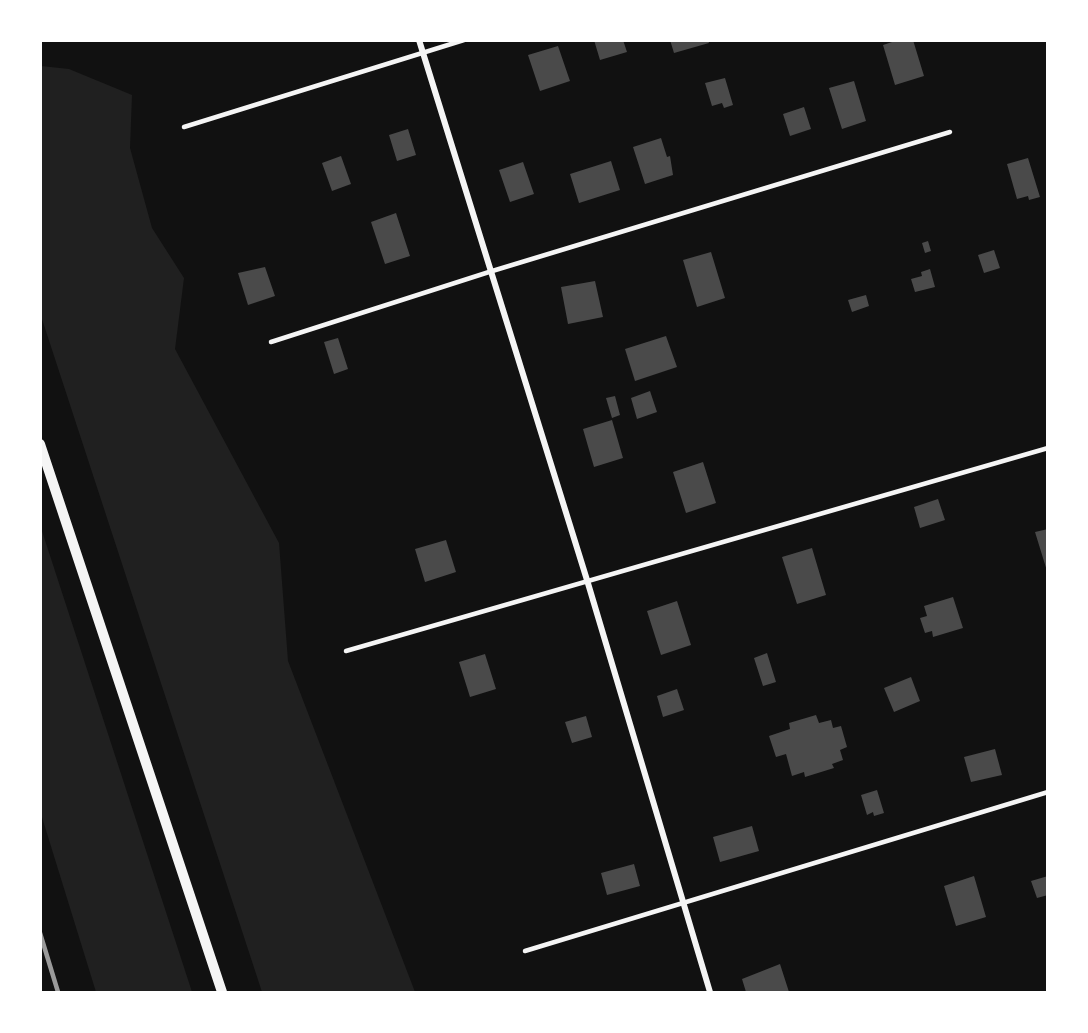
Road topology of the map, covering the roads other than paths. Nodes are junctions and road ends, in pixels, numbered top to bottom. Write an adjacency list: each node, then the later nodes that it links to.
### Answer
1 (419, 40): 3 (street)
2 (464, 40): 3 (lane)
3 (423, 53): 4 (lane); 6 (street)
4 (184, 127)
5 (950, 132): 6 (lane)
6 (489, 272): 7 (lane); 10 (street)
7 (271, 342)
8 (40, 444): 15 (street)
9 (1047, 448): 10 (lane)
10 (587, 580): 11 (lane); 13 (street)
11 (346, 651)
12 (1047, 792): 13 (lane)
13 (683, 904): 14 (lane); 16 (street)
14 (525, 951)
15 (222, 993)
16 (710, 993)

